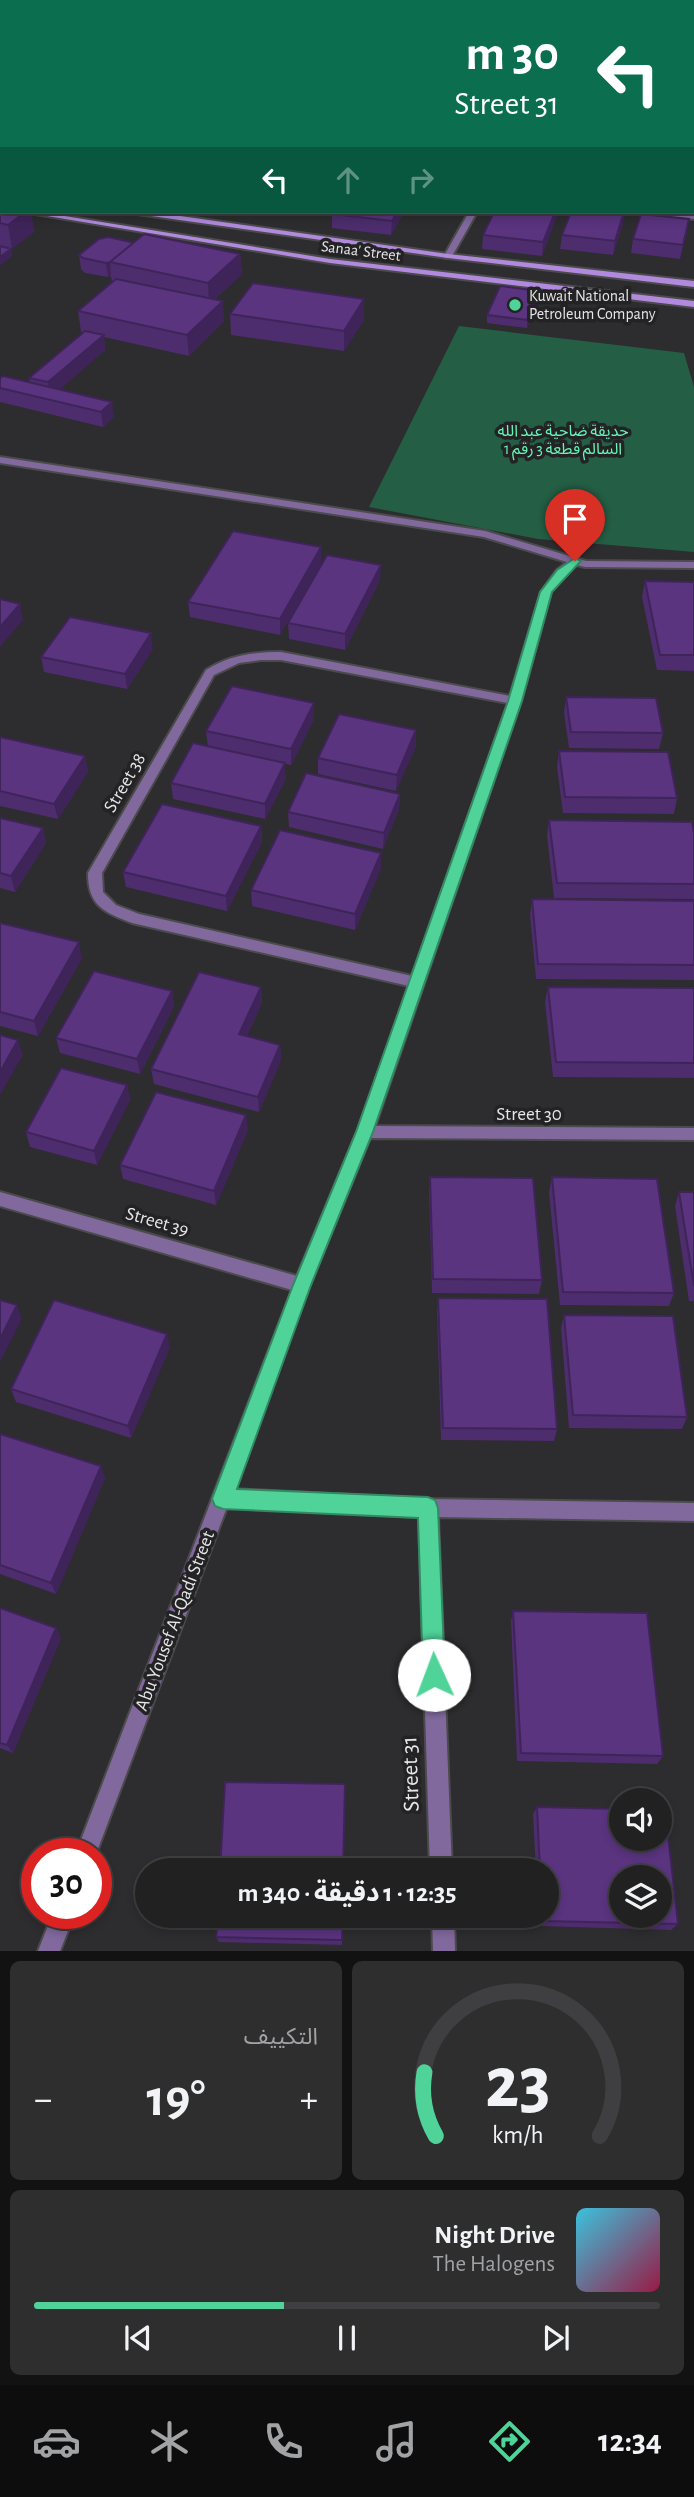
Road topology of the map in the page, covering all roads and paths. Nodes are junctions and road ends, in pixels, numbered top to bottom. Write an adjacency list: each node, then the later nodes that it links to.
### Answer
1 (39, 214): 8 (main road, Sanaa' Street)
2 (151, 214): 6 (main road, Sanaa' Street)
3 (472, 214): 6 (street)
4 (662, 214): 5 (street)
5 (694, 217)
6 (448, 257): 7 (main road, Sanaa' Street)
7 (694, 284)
8 (694, 304)
9 (0, 460): 10 (street)
10 (575, 561): 11 (street); 12 (street, Abu Yousef Al-Qadi Street)
11 (694, 565)
12 (515, 701): 13 (street, Abu Yousef Al-Qadi Street); 13 (street, Street 38)
13 (417, 982): 14 (street, Abu Yousef Al-Qadi Street)
14 (365, 1132): 15 (street, Street 30); 17 (street, Abu Yousef Al-Qadi Street)
15 (694, 1134)
16 (0, 1199): 17 (street, Street 39)
17 (302, 1285): 18 (street, Abu Yousef Al-Qadi Street)
18 (223, 1499): 19 (street); 21 (street, Abu Yousef Al-Qadi Street)
19 (428, 1508): 20 (street); 22 (street, Street 31)
20 (694, 1513)
21 (92, 1838)
22 (441, 1858)
23 (443, 1928): 26 (street)
24 (58, 1929): 25 (street)
25 (49, 1951)
26 (444, 1951)

